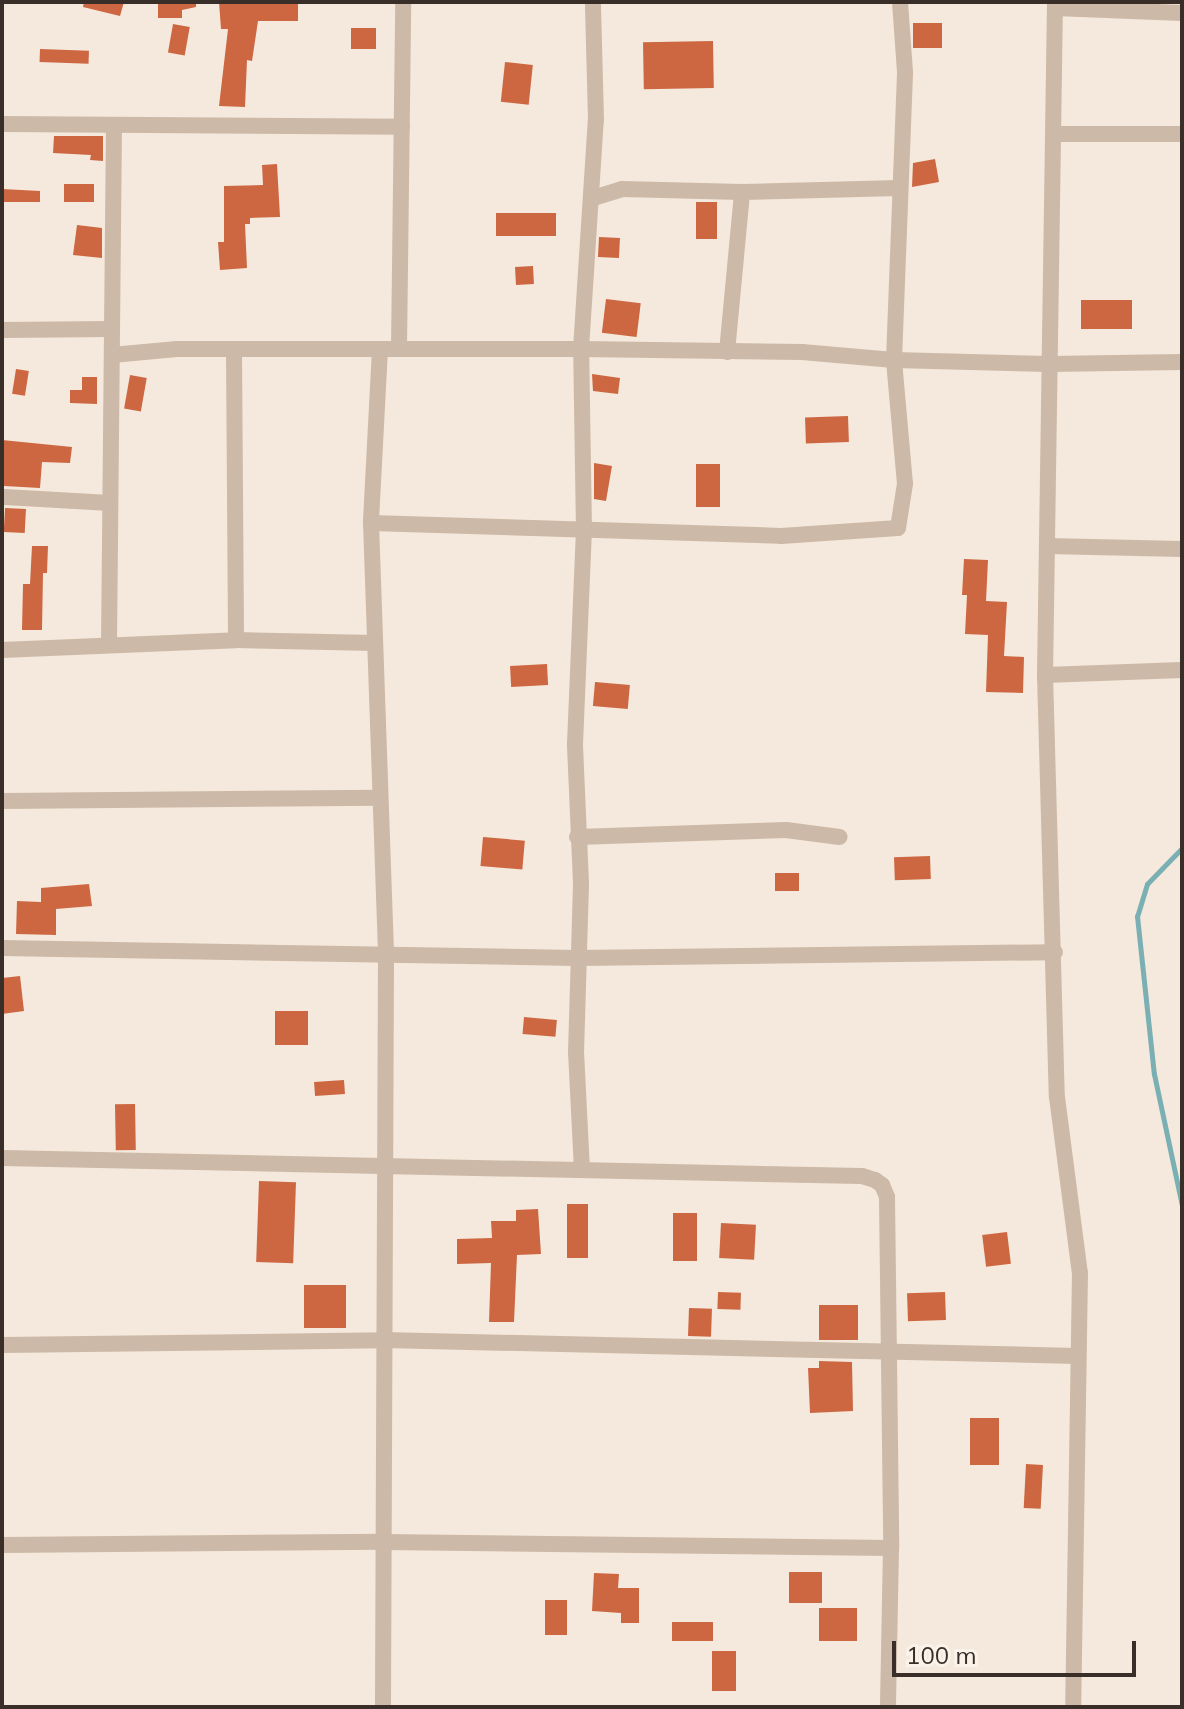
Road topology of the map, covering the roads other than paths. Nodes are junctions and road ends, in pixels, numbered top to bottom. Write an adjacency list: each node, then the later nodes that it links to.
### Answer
1 (403, 2): 8 (street)
2 (593, 2): 13 (street)
3 (900, 2): 11 (street)
4 (1055, 5): 5 (street); 9 (street)
5 (1182, 13)
6 (2, 124): 7 (street)
7 (114, 125): 8 (street); 14 (street)
8 (402, 127): 17 (street)
9 (1053, 134): 10 (street); 24 (street)
10 (1182, 134)
11 (899, 188): 12 (street); 22 (street)
12 (742, 192): 13 (street); 20 (street)
13 (593, 198): 18 (street)
14 (112, 329): 15 (street); 21 (street)
15 (2, 330)
16 (380, 349): 17 (street); 19 (street); 27 (street)
17 (399, 349): 18 (street)
18 (581, 349): 20 (street); 28 (street)
19 (234, 350): 21 (street); 31 (street)
20 (727, 352): 22 (street)
21 (112, 355): 26 (street)
22 (894, 360): 24 (street); 28 (street)
23 (1182, 362): 24 (street)
24 (1049, 364): 29 (street)
25 (5, 497): 26 (street)
26 (110, 503): 33 (street)
27 (371, 523): 28 (street); 32 (street)
28 (584, 531): 39 (street)
29 (1047, 546): 30 (street); 36 (street)
30 (1182, 549)
31 (236, 640): 32 (street); 33 (street)
32 (375, 643): 37 (street)
33 (109, 645): 34 (street)
34 (2, 650)
35 (1182, 670): 36 (street)
36 (1045, 675): 42 (street)
37 (380, 798): 38 (street); 43 (street)
38 (2, 801)
39 (577, 837): 40 (street); 44 (street)
40 (840, 837)
41 (2, 948): 43 (street)
42 (1055, 952): 44 (street); 51 (street)
43 (386, 955): 44 (street); 46 (street)
44 (577, 958): 47 (street)
45 (2, 1158): 46 (street)
46 (385, 1165): 47 (street); 48 (street)
47 (582, 1170): 50 (street)
48 (384, 1340): 49 (street); 50 (street); 52 (street)
49 (2, 1345)
50 (890, 1352): 51 (street); 54 (street)
51 (1077, 1356): 57 (street)
52 (383, 1542): 53 (street); 54 (street); 55 (street)
53 (2, 1545)
54 (891, 1548): 56 (street)
55 (383, 1707)
56 (888, 1707)
57 (1073, 1707)

